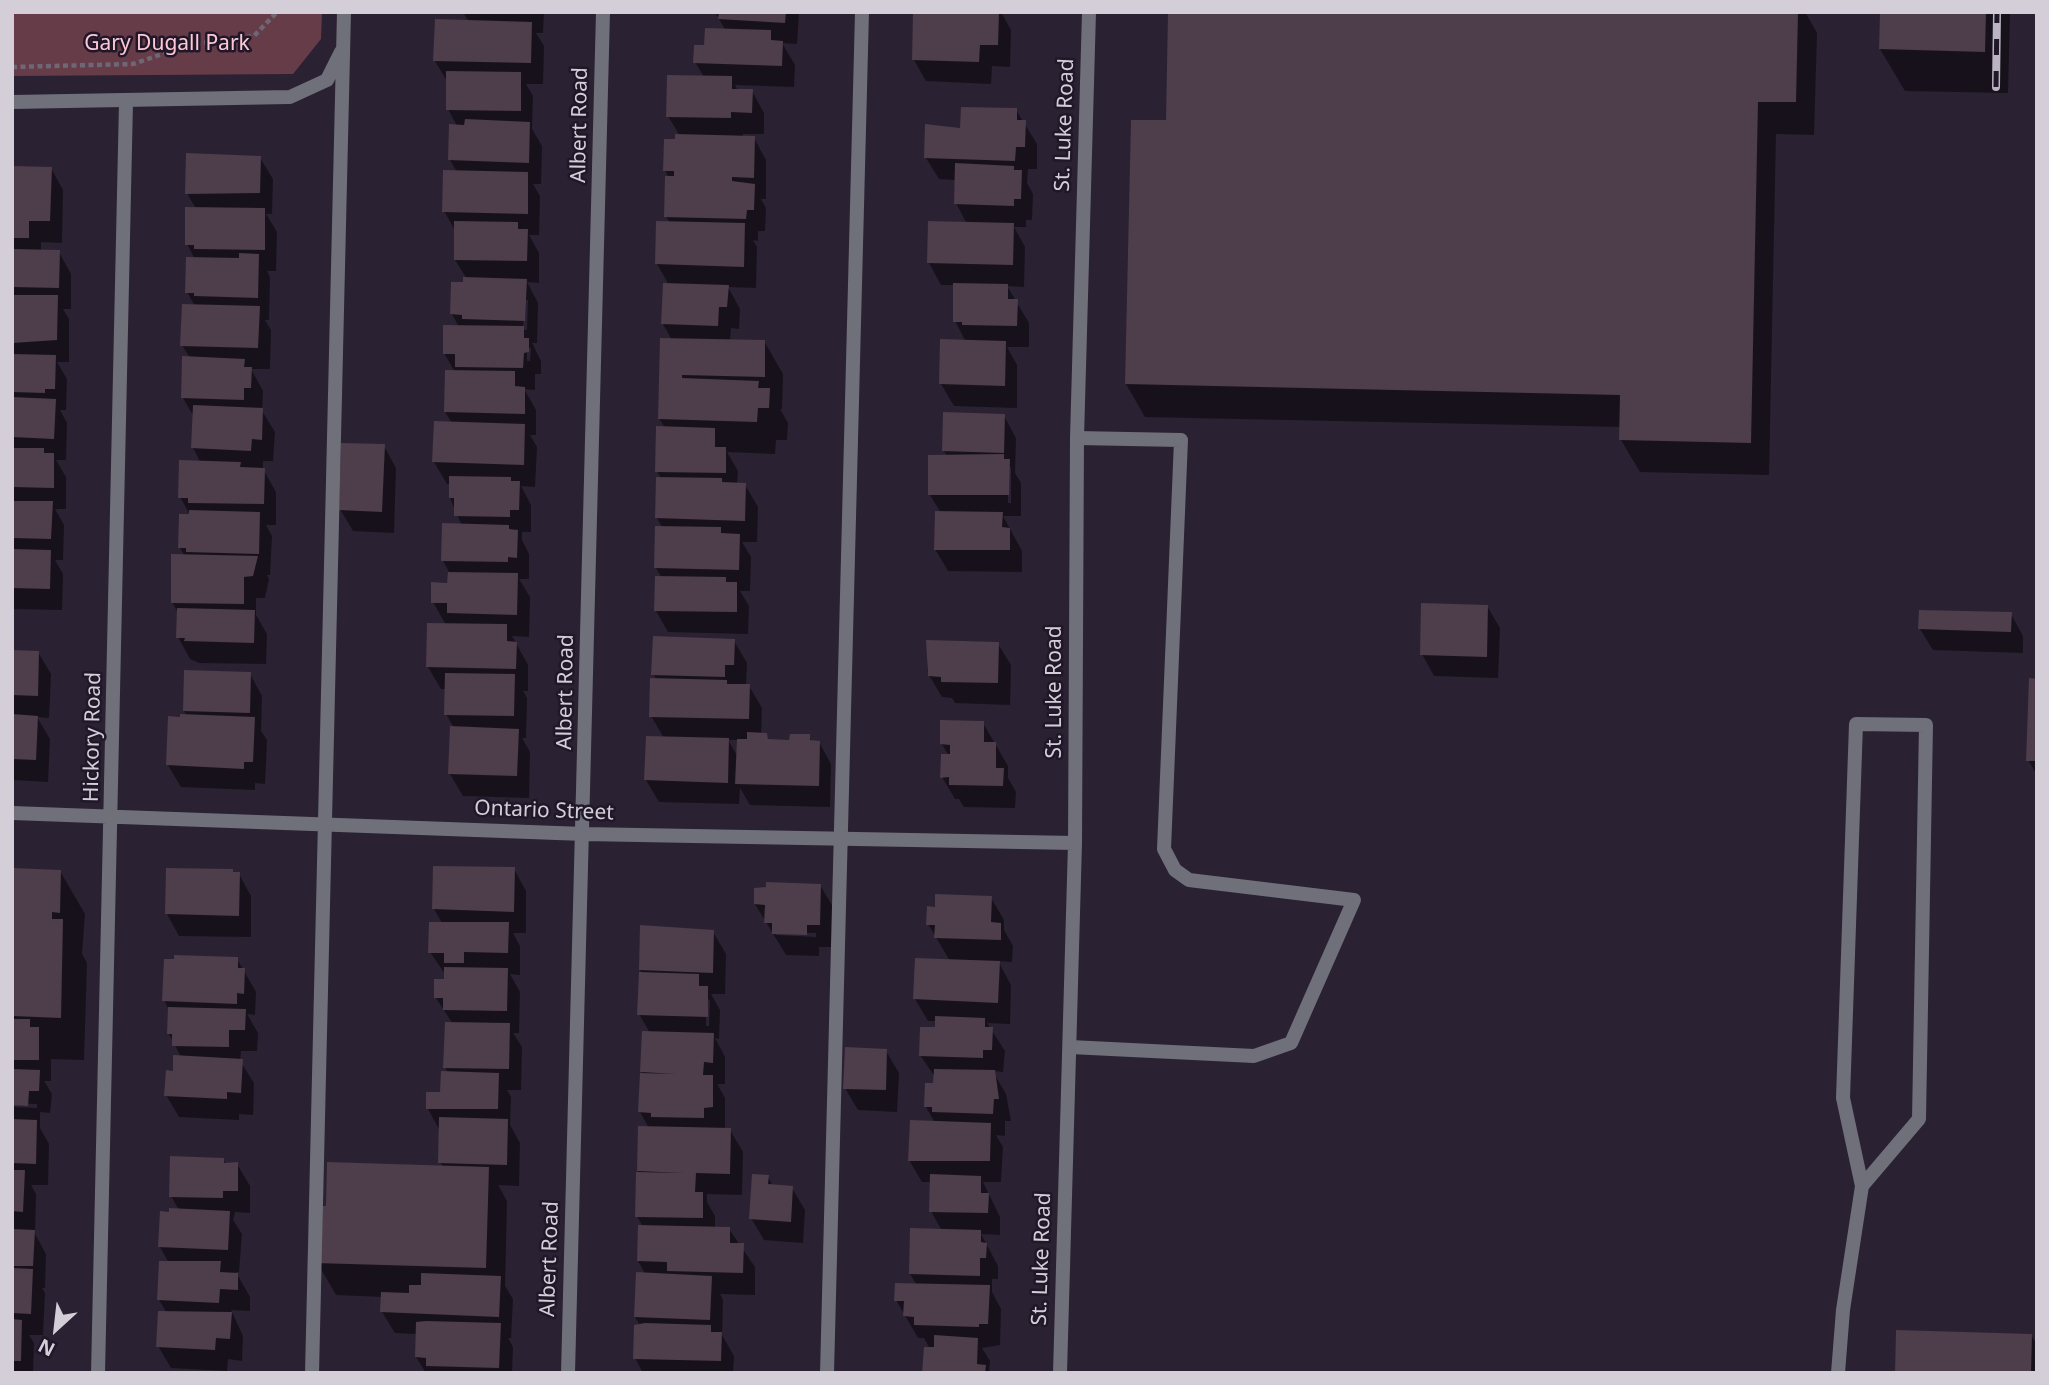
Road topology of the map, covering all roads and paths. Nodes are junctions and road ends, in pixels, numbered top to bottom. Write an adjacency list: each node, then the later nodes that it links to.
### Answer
1 (277, 12): 7 (path)
2 (344, 12): 6 (street)
3 (603, 12): 14 (street, Albert Road)
4 (862, 12): 15 (street)
5 (1089, 12): 10 (street, St. Luke Road)
6 (343, 48): 9 (street); 13 (street)
7 (12, 67)
8 (12, 102): 9 (street)
9 (127, 102): 12 (street, Hickory Road)
10 (1077, 438): 16 (street, St. Luke Road); 17 (street)
11 (12, 813): 12 (street, Ontario Street)
12 (113, 817): 13 (street, Ontario Street); 19 (street, Hickory Road)
13 (324, 825): 14 (street, Ontario Street); 20 (street)
14 (584, 834): 15 (street, Ontario Street); 21 (street, Albert Road)
15 (840, 837): 16 (street, Ontario Street); 22 (street)
16 (1075, 844): 17 (street, St. Luke Road)
17 (1070, 1047): 23 (street, St. Luke Road)
18 (1862, 1186): 18 (street); 24 (street)
19 (98, 1373)
20 (312, 1373)
21 (568, 1373)
22 (827, 1373)
23 (1060, 1373)
24 (1838, 1373)

